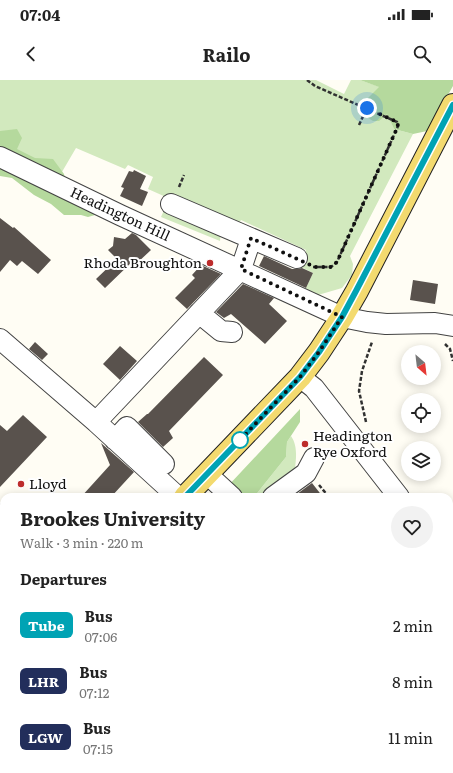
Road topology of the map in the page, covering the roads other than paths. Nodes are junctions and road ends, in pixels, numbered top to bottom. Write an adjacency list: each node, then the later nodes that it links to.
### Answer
1 (453, 105): 8 (main road)
2 (0, 157): 6 (street, Headington Hill)
3 (171, 204): 4 (street)
4 (251, 238): 5 (street); 6 (street)
5 (297, 258)
6 (241, 269): 7 (street); 8 (street, Headington Hill)
7 (200, 313): 10 (street); 13 (street)
8 (342, 317): 9 (street, Headington Hill); 12 (main road)
9 (453, 326)
10 (232, 332)
11 (0, 339): 13 (street)
12 (300, 377): 17 (main road); 22 (street)
13 (96, 422): 14 (street)
14 (115, 440): 16 (street); 18 (street)
15 (314, 458): 21 (street)
16 (164, 464)
17 (207, 474): 19 (main road); 20 (street)
18 (174, 493)
19 (189, 493)
20 (228, 493)
21 (278, 493)
22 (396, 493)

